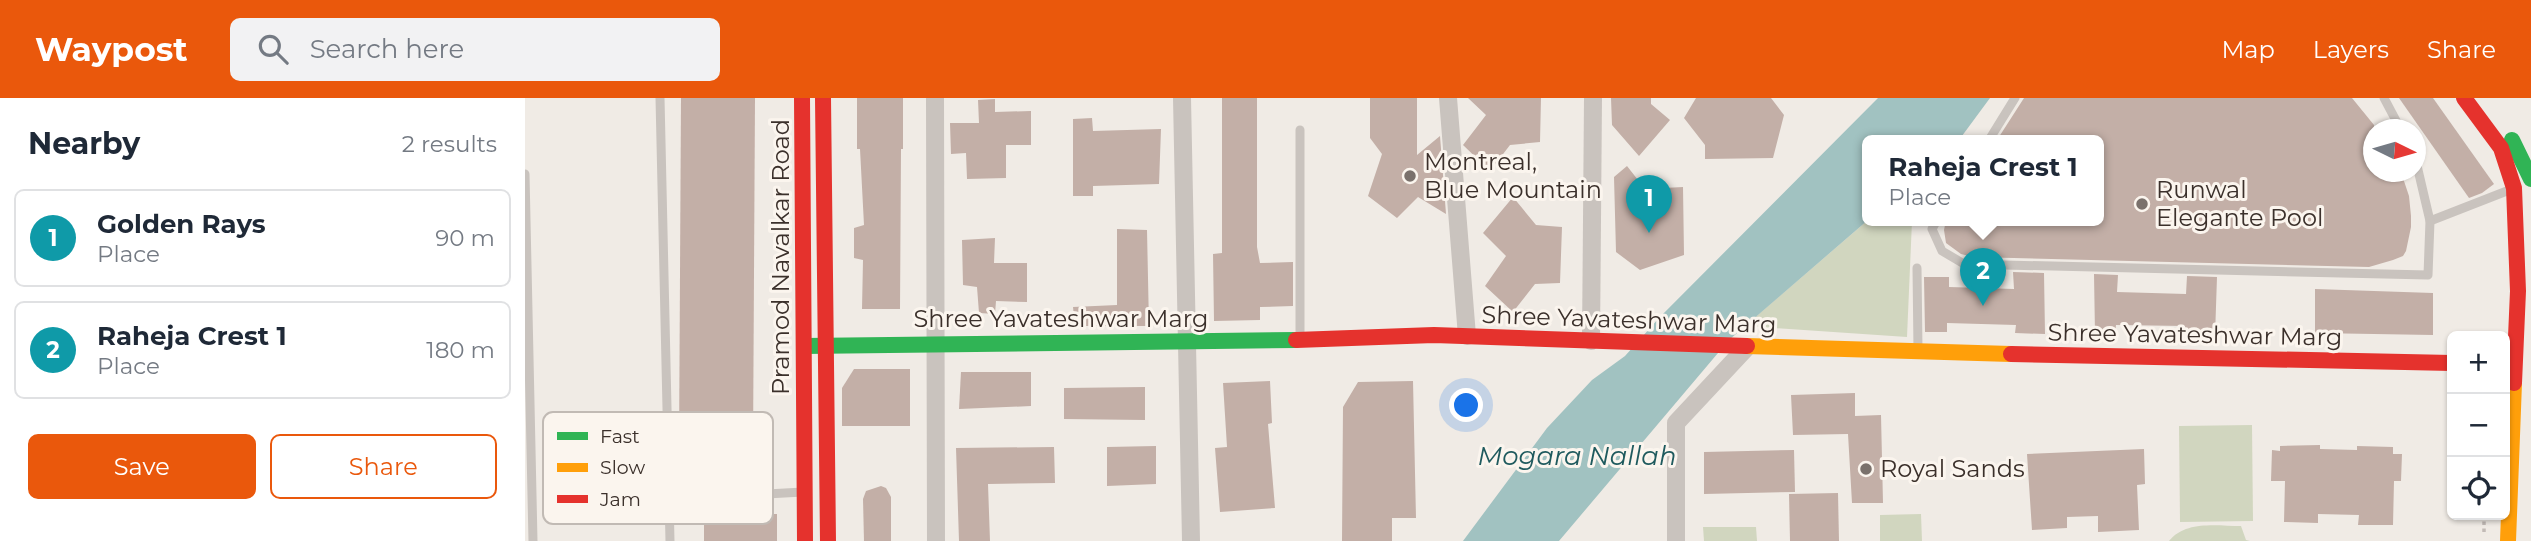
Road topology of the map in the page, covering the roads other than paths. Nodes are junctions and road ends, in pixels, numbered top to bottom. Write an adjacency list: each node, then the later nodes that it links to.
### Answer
1 (660, 98): 33 (lane)
2 (802, 98): 27 (street, Pramod Navalkar Road)
3 (823, 98): 28 (street, Pramod Navalkar Road)
4 (935, 98): 26 (street)
5 (1182, 98): 24 (street)
6 (1448, 98): 22 (street)
7 (1593, 98): 25 (street)
8 (2015, 98): 14 (lane)
9 (2384, 98): 11 (lane)
10 (2464, 98): 18 (street)
11 (2395, 119)
12 (2507, 129): 16 (street)
13 (1300, 130): 23 (lane)
14 (1992, 135)
15 (525, 174): 36 (lane)
16 (2531, 179)
17 (2421, 182): 19 (lane)
18 (2514, 188): 19 (lane); 32 (street)
19 (2430, 221): 20 (lane)
20 (1934, 226)
21 (1917, 268): 30 (lane)
22 (1467, 336): 23 (street, Shree Yavateshwar Marg); 25 (street, Shree Yavateshwar Marg)
23 (1300, 340): 24 (street, Shree Yavateshwar Marg)
24 (1186, 341): 26 (street, Shree Yavateshwar Marg); 40 (street)
25 (1591, 341): 29 (street, Shree Yavateshwar Marg)
26 (935, 342): 28 (street, Shree Yavateshwar Marg); 39 (street)
27 (804, 346): 28 (street, Shree Yavateshwar Marg); 34 (street, Pramod Navalkar Road)
28 (827, 346): 38 (street, Pramod Navalkar Road)
29 (1741, 347): 30 (street, Shree Yavateshwar Marg); 41 (street)
30 (1918, 352): 31 (street, Shree Yavateshwar Marg)
31 (2447, 363)
32 (2517, 364): 42 (street)
33 (667, 412)
34 (805, 492): 35 (lane); 37 (street, Pramod Navalkar Road)
35 (773, 494)
36 (533, 541)
37 (805, 541)
38 (828, 541)
39 (936, 541)
40 (1191, 541)
41 (1675, 541)
42 (2508, 541)

